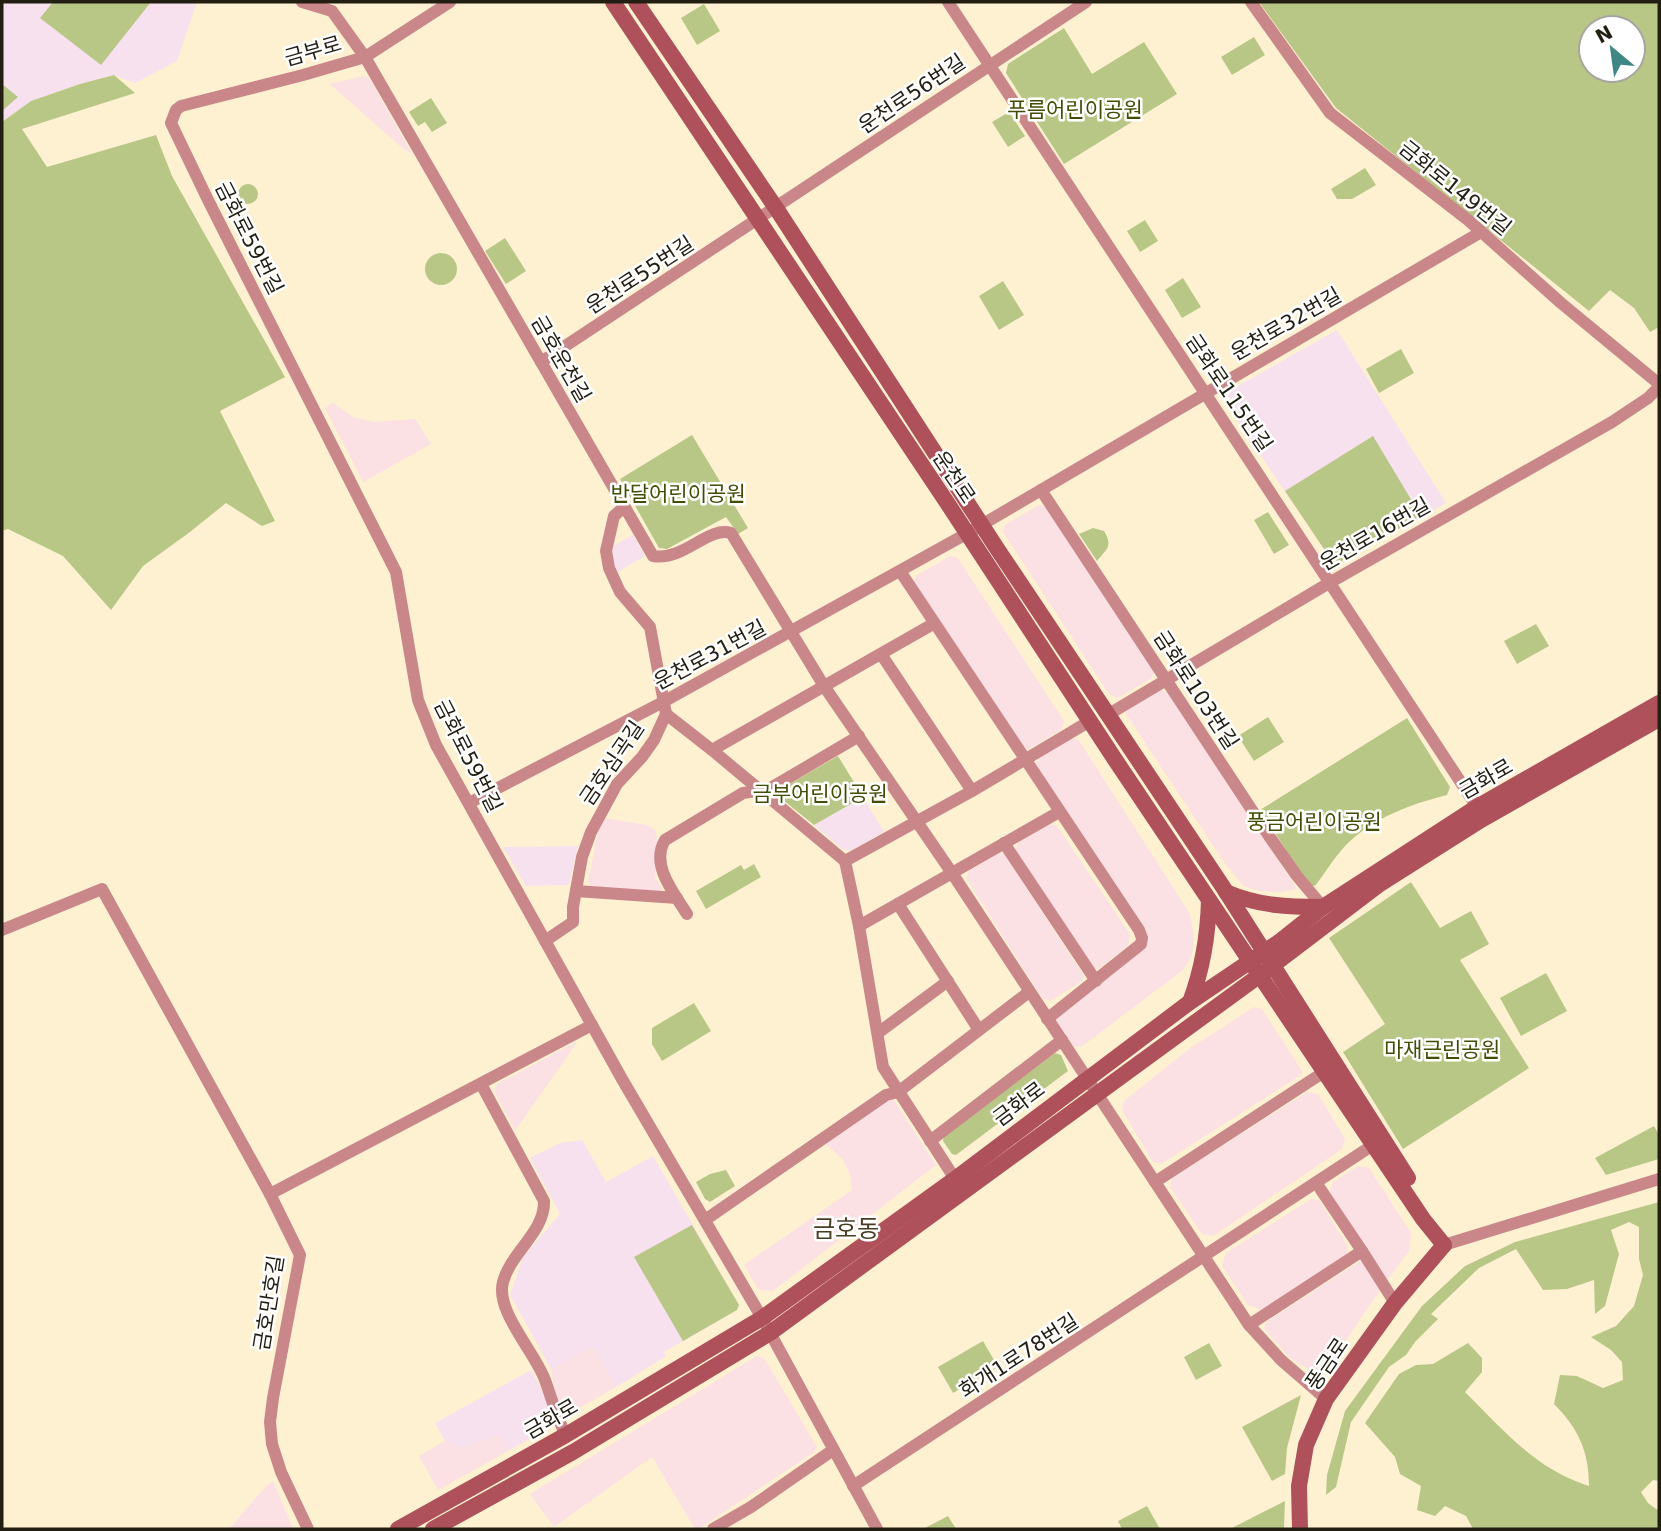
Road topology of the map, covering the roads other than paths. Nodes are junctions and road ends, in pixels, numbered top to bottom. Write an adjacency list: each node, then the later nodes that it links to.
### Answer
1 (302, 2): 8 (street, 금호운천길)
2 (450, 2): 9 (street, 금부로)
3 (613, 2): 13 (main road, 운천로)
4 (636, 2): 12 (main road, 운천로)
5 (948, 2): 10 (street, 금화로115번길)
6 (1086, 2): 10 (street, 운천로56번길)
7 (1251, 2): 14 (street, 금화로149번길)
8 (336, 6): 9 (street, 금호운천길)
9 (365, 57): 11 (street, 금부로); 15 (street, 금호운천길)
10 (990, 65): 12 (street, 운천로56번길); 17 (street, 금화로115번길)
11 (176, 110): 39 (street, 금화로59번길)
12 (776, 208): 13 (street, 운천로56번길); 20 (main road, 운천로)
13 (759, 219): 15 (street, 운천로55번길); 21 (main road, 운천로)
14 (1481, 232): 16 (street, 금화로149번길); 17 (street, 운천로32번길)
15 (541, 362): 19 (street, 금호운천길)
16 (1659, 385): 23 (street, 운천로16번길)
17 (1205, 394): 18 (street, 운천로32번길); 23 (street, 금화로115번길)
18 (1041, 490): 20 (street, 운천로32번길); 27 (street, 금화로103번길)
19 (624, 507): 25 (street, 금호운천길); 30 (street, 금호심곡길)
20 (983, 524): 21 (street, 운천로32번길); 31 (main road, 운천로)
21 (966, 534): 22 (street, 운천로31번길); 33 (main road, 운천로)
22 (900, 571): 24 (street); 25 (street, 운천로31번길)
23 (1329, 583): 27 (street, 운천로16번길); 40 (street, 금화로115번길)
24 (933, 624): 26 (street); 36 (street)
25 (791, 632): 28 (street); 30 (street, 운천로31번길)
26 (881, 654): 28 (street); 38 (street)
27 (1167, 680): 31 (street, 운천로16번길); 51 (street, 금화로103번길)
28 (824, 686): 34 (street); 35 (street)
29 (1659, 703): 40 (main road, 금화로)
30 (665, 708): 35 (street); 39 (street, 운천로31번길); 46 (street, 금호심곡길)
31 (1109, 715): 47 (main road, 운천로)
32 (1659, 719): 57 (main road, 금화로)
33 (1090, 721): 36 (street); 49 (main road, 운천로)
34 (859, 736): 37 (street); 42 (street)
35 (712, 750): 37 (street)
36 (1025, 759): 38 (street); 41 (street)
37 (760, 789): 44 (street); 48 (street)
38 (972, 791): 42 (street)
39 (469, 803): 55 (street, 금화로59번길)
40 (1477, 807): 51 (main road, 금화로)
41 (1059, 811): 43 (street); 58 (street)
42 (916, 823): 44 (street); 45 (street)
43 (1004, 843): 45 (street); 58 (street)
44 (845, 862): 53 (street)
45 (952, 873): 50 (street); 60 (street)
46 (576, 891): 48 (street); 55 (street, 금호심곡길)
47 (1226, 892): 51 (main road); 57 (main road, 운천로)
48 (677, 898): 52 (street)
49 (1209, 900): 56 (main road, 운천로); 61 (main road)
50 (898, 904): 53 (street); 59 (street)
51 (1323, 907): 57 (main road, 금화로)
52 (687, 914)
53 (859, 926): 65 (street)
54 (2, 930): 78 (street, 금호만호길)
55 (545, 941): 63 (street, 금화로59번길)
56 (1249, 962): 57 (main road, 금화로); 61 (main road, 금화로)
57 (1265, 964): 67 (main road); 71 (main road, 금화로); 80 (main road)
58 (1096, 981): 62 (street)
59 (948, 982): 64 (street); 65 (street)
60 (1028, 992): 62 (street); 64 (street)
61 (1190, 1002): 68 (main road, 금화로)
62 (1047, 1019): 66 (street)
63 (592, 1025): 69 (street); 79 (street, 금화로59번길)
64 (979, 1030): 70 (street)
65 (878, 1033): 70 (street)
66 (1062, 1040): 68 (street); 72 (street)
67 (1324, 1072): 73 (main road); 76 (street)
68 (1087, 1078): 71 (street); 74 (main road, 금화로)
69 (481, 1084): 78 (street); 88 (street)
70 (898, 1092): 72 (street); 79 (street)
71 (1098, 1094): 76 (street); 86 (main road, 금화로)
72 (930, 1141): 74 (street)
73 (1373, 1145): 77 (street, 화개1로78번길); 80 (main road)
74 (955, 1179): 84 (main road, 금화로)
75 (1659, 1180): 80 (street)
76 (1155, 1182): 82 (street)
77 (1317, 1184): 81 (street); 82 (street, 화개1로78번길)
78 (270, 1194): 91 (street, 금호만호길)
79 (705, 1220): 84 (street, 금화로59번길)
80 (1444, 1245): 83 (main road, 풍금로)
81 (1362, 1251): 83 (street); 85 (street)
82 (1205, 1257): 85 (street); 90 (street, 화개1로78번길)
83 (1395, 1303): 87 (main road, 풍금로)
84 (762, 1318): 86 (street, 금화로59번길); 88 (main road, 금화로)
85 (1249, 1325): 87 (street)
86 (770, 1333): 89 (street, 금화로59번길); 93 (main road, 금화로)
87 (1326, 1399): 96 (main road, 풍금로)
88 (566, 1435): 92 (main road, 금화로)
89 (833, 1450): 90 (street, 금화로59번길); 94 (street)
90 (853, 1486): 95 (street, 금화로59번길)
91 (308, 1529)
92 (398, 1529)
93 (433, 1529)
94 (713, 1529)
95 (877, 1529)
96 (1300, 1529)

